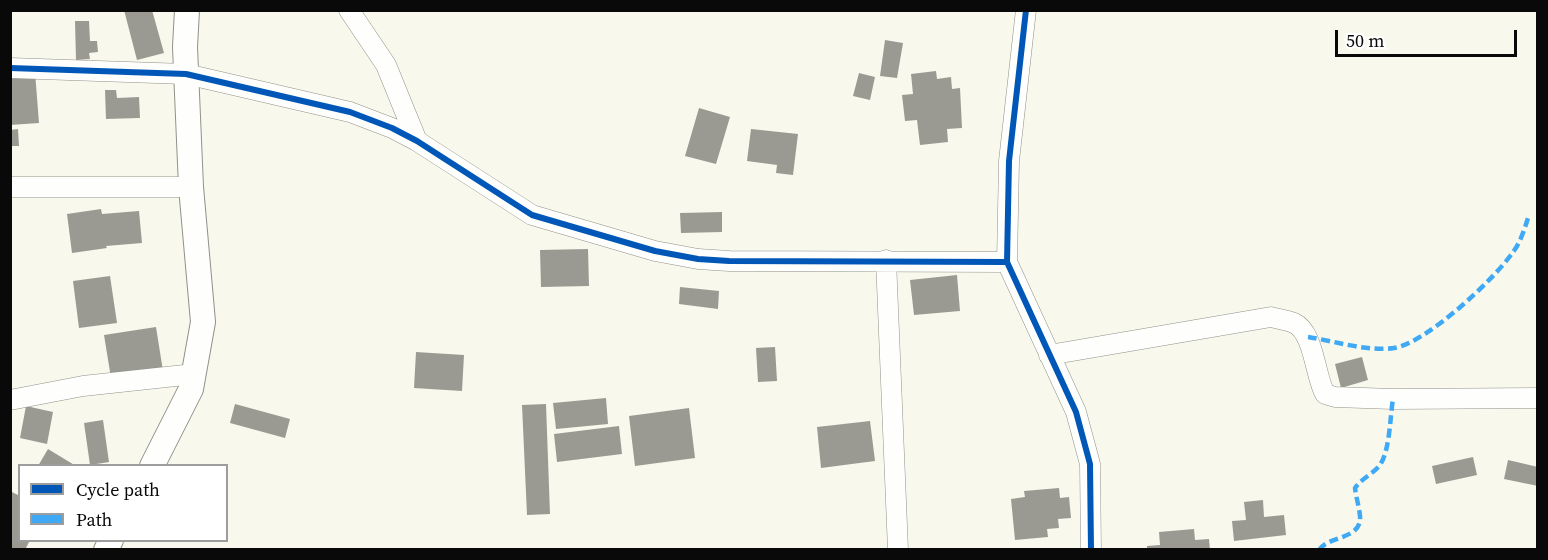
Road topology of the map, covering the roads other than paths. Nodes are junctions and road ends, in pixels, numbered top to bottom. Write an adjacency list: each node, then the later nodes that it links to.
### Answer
1 (187, 10): 5 (street)
2 (349, 10): 6 (street)
3 (1026, 10): 10 (street)
4 (10, 68): 5 (street)
5 (186, 74): 6 (street); 8 (street)
6 (417, 141): 9 (street)
7 (10, 187): 8 (street)
8 (191, 187): 12 (street)
9 (886, 260): 10 (street); 16 (street)
10 (1007, 262): 11 (street)
11 (1049, 355): 13 (street); 17 (street)
12 (194, 374): 14 (street); 15 (street)
13 (1538, 398)
14 (10, 400)
15 (153, 464)
16 (898, 549)
17 (1091, 549)

